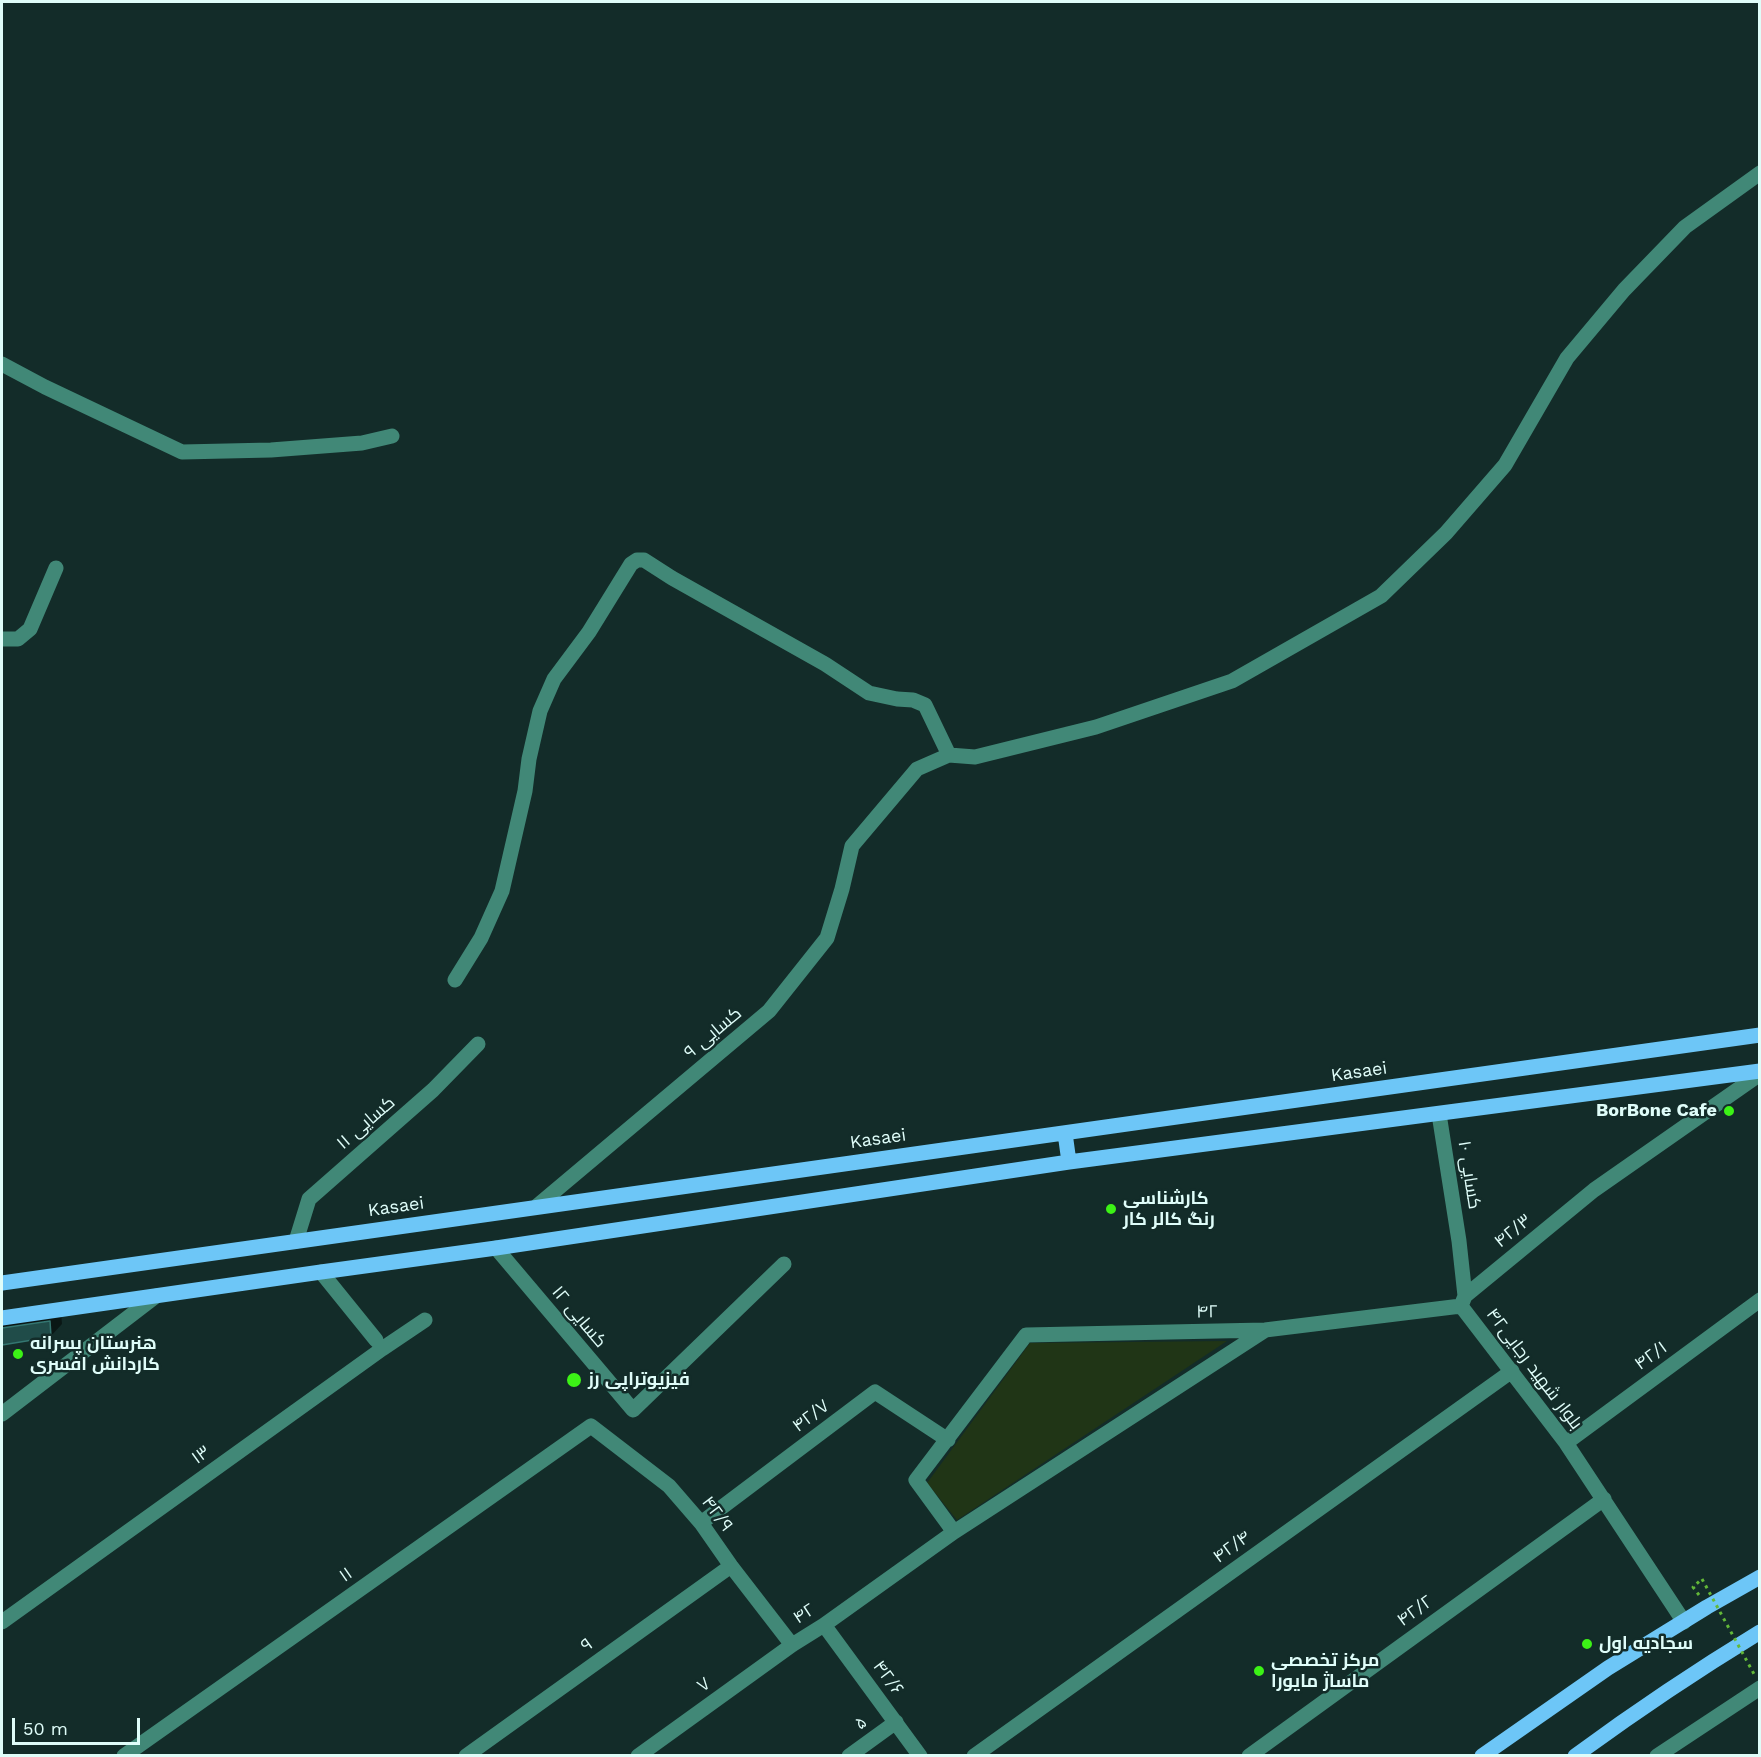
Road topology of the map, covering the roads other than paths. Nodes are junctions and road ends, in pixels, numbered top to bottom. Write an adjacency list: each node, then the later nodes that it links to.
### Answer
1 (1760, 173): 6 (street)
2 (2, 364): 3 (street)
3 (392, 436)
4 (56, 568): 5 (street)
5 (2, 639)
6 (949, 755): 7 (street); 14 (street, ۹ کسایی)
7 (455, 980)
8 (1760, 1035): 12 (main road, Kasaei)
9 (478, 1044): 15 (street, ۱۱ کسایی)
10 (1760, 1073): 11 (main road); 22 (street, ۴۲/۳)
11 (1439, 1114): 13 (main road); 22 (street, ۱۰ کسایی)
12 (1065, 1133): 13 (main road); 14 (main road, Kasaei)
13 (1069, 1162): 16 (main road)
14 (537, 1206): 15 (main road, Kasaei)
15 (296, 1241): 19 (main road, Kasaei)
16 (496, 1248): 17 (street, ۱۲ کسایی); 18 (main road)
17 (784, 1264)
18 (321, 1272): 20 (main road); 26 (street)
19 (2, 1283)
20 (156, 1296): 23 (main road); 28 (street)
21 (1760, 1300): 31 (street, ۴۲/۱)
22 (1463, 1301): 25 (street, بلوار شهید رجایی۴۲); 27 (street, بلوار شهید رجایی۴۲)
23 (2, 1318)
24 (425, 1320): 37 (street, ۱۳)
25 (1265, 1330): 30 (street, ۴۲); 34 (street, ۴۲)
26 (376, 1340)
27 (1512, 1371): 31 (street, بلوار شهید رجایی۴۲); 49 (street, ۴۲/۴)
28 (2, 1414)
29 (591, 1426): 33 (street, ۴۲/۹); 44 (street, ۱۱)
30 (948, 1440): 33 (street, ۴۲/۷); 34 (street, ۴۲)
31 (1566, 1443): 32 (street, بلوار شهید رجایی۴۲)
32 (1604, 1499): 38 (street, بلوار شهید رجایی۴۲); 50 (street, ۴۲/۲)
33 (701, 1523): 35 (street, ۴۲/۹)
34 (954, 1532): 39 (street, ۴۲)
35 (731, 1566): 41 (street, ۴۲/۹); 45 (street, ۹)
36 (1760, 1577): 38 (main road)
37 (2, 1622)
38 (1684, 1622): 51 (main road)
39 (824, 1625): 41 (street, ۴۲); 43 (street, ۴۲/۶)
40 (1760, 1632): 52 (main road)
41 (792, 1645): 46 (street, ۷)
42 (1760, 1689): 53 (street)
43 (896, 1722): 47 (street, ۵); 48 (street, ۴۲/۶)
44 (124, 1755)
45 (466, 1755)
46 (638, 1755)
47 (849, 1755)
48 (920, 1755)
49 (974, 1755)
50 (1250, 1755)
51 (1482, 1755)
52 (1575, 1755)
53 (1657, 1755)

